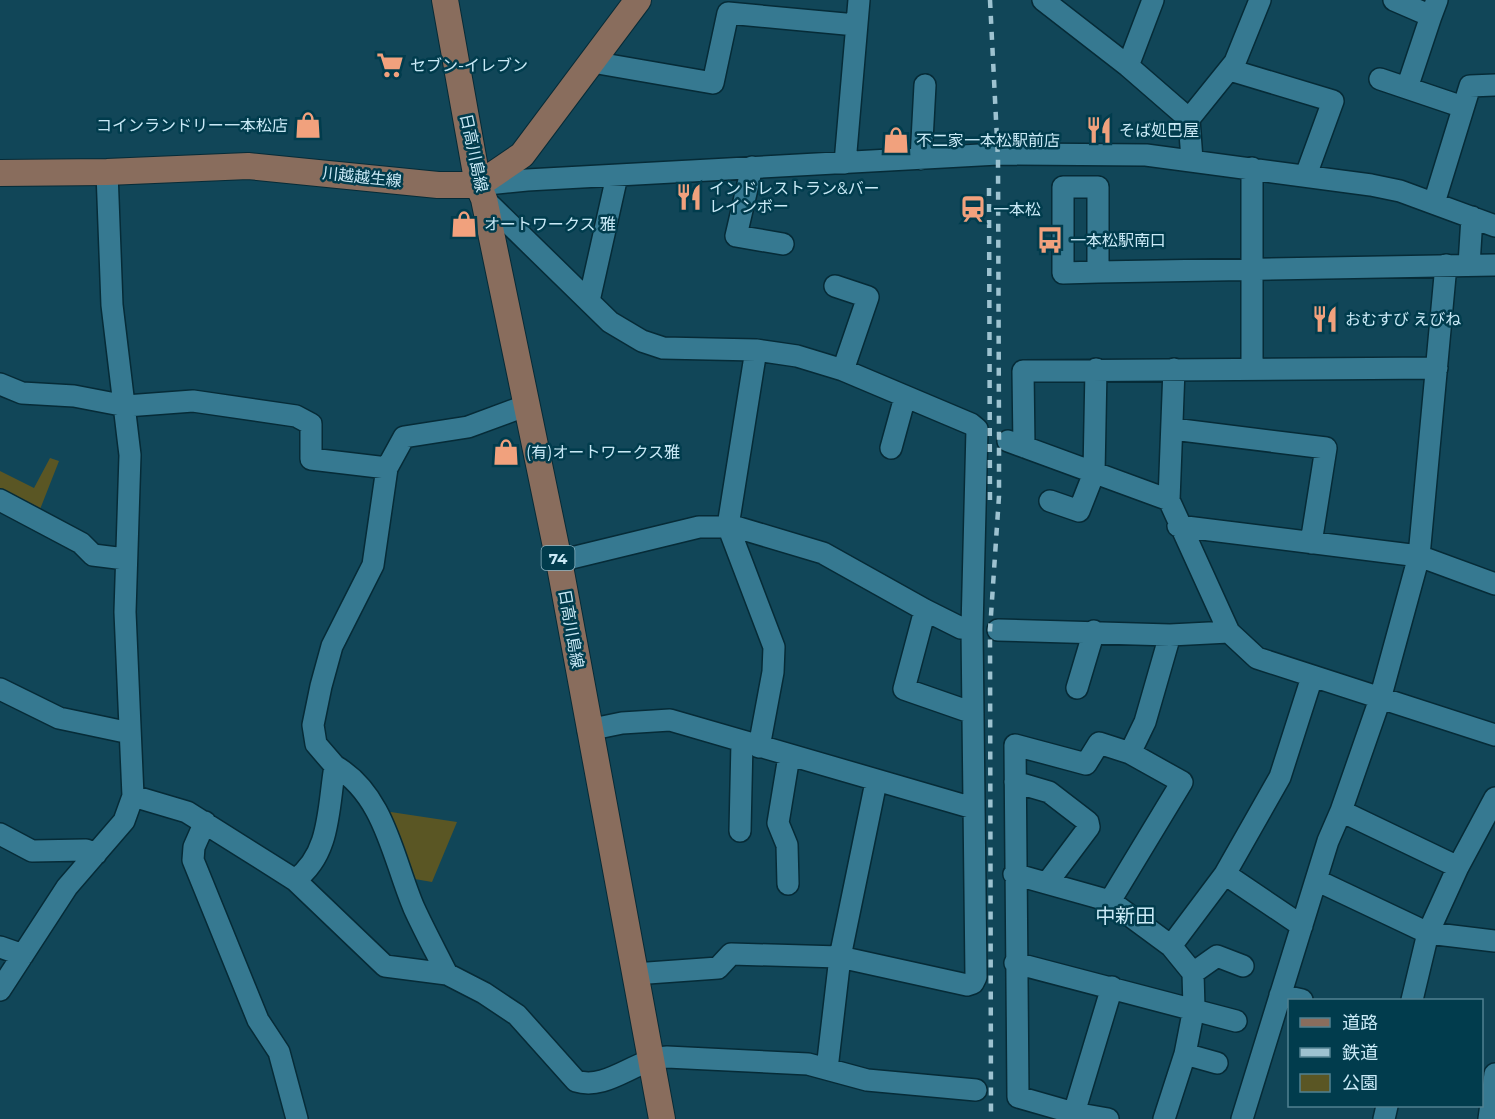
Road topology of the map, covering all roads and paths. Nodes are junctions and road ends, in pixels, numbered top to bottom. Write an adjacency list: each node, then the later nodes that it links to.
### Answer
1 (445, 0): 28 (main road, 日高川島線 / 74)
2 (638, 0): 10 (main road)
3 (860, 0): 9 (street)
4 (1043, 0): 11 (street)
5 (1153, 0): 11 (street)
6 (1260, 0): 12 (street)
7 (1394, 0): 8 (street)
8 (1434, 8): 16 (street)
9 (856, 25): 10 (street); 21 (street)
10 (592, 62): 28 (main road)
11 (1128, 66): 18 (street)
12 (1230, 70): 18 (street); 26 (street)
13 (1380, 79): 16 (street)
14 (925, 85): 19 (street)
15 (1495, 85): 17 (street)
16 (1407, 88): 17 (street)
17 (1463, 107): 29 (street)
18 (1189, 119): 20 (street)
19 (921, 159): 20 (street); 21 (street)
20 (1192, 160): 23 (street)
21 (845, 163): 22 (street)
22 (752, 167): 27 (street); 32 (street)
23 (1252, 168): 26 (street); 36 (street)
24 (107, 172): 25 (main road, 川越越生線); 28 (main road, 川越越生線); 48 (street)
25 (0, 173)
26 (1306, 175): 29 (street)
27 (618, 176): 28 (street); 39 (street)
28 (481, 193): 39 (street); 49 (main road, 日高川島線 / 74)
29 (1434, 204): 30 (street)
30 (1472, 217): 31 (street); 34 (street)
31 (1495, 226)
32 (783, 244)
33 (1446, 265): 34 (street); 36 (street); 41 (street)
34 (1469, 265): 35 (street)
35 (1495, 265)
36 (1254, 269): 37 (street); 44 (street)
37 (1098, 272)
38 (835, 286): 45 (street)
39 (589, 301): 40 (street)
40 (756, 350): 45 (street); 57 (street)
41 (1437, 368): 44 (street); 60 (street)
42 (1096, 369): 43 (street); 53 (street); 53 (street)
43 (1174, 369): 44 (street); 50 (street)
44 (1252, 369)
45 (843, 370): 47 (street)
46 (0, 384): 48 (street)
47 (905, 397): 51 (street); 65 (street)
48 (126, 406): 52 (street); 61 (street)
49 (525, 406): 52 (street); 62 (main road, 日高川島線 / 74)
50 (1173, 429): 55 (street); 59 (street)
51 (891, 448)
52 (387, 468): 81 (street)
53 (1094, 473): 55 (street); 56 (street)
54 (0, 500): 61 (street)
55 (1169, 500): 58 (street)
56 (1050, 501)
57 (728, 526): 62 (street); 64 (street); 78 (street)
58 (1178, 526): 59 (street); 68 (street)
59 (1311, 543): 60 (street)
60 (1419, 556): 63 (street); 73 (street)
61 (125, 559): 76 (street)
62 (559, 561): 75 (main road, 日高川島線 / 74)
63 (1495, 584)
64 (925, 610): 65 (street); 74 (street)
65 (972, 628): 74 (street)
66 (998, 630): 67 (street)
67 (1094, 631): 69 (street); 71 (street)
68 (1228, 632): 69 (street); 70 (street)
69 (1170, 635): 79 (street)
70 (1312, 677): 73 (street); 94 (street)
71 (1077, 688)
72 (0, 689): 76 (street)
73 (1380, 699): 77 (street); 87 (street)
74 (973, 713): 86 (street)
75 (588, 730): 78 (street); 111 (main road, 日高川島線 / 74)
76 (130, 733): 84 (street)
77 (1495, 735)
78 (751, 744): 80 (street); 89 (street)
79 (1130, 753): 83 (street); 99 (street)
80 (789, 756): 82 (street); 98 (street)
81 (335, 766): 95 (street); 110 (street)
82 (876, 782): 86 (street); 106 (street)
83 (1015, 782): 93 (street); 97 (street)
84 (133, 796): 88 (street); 91 (street)
85 (1495, 798): 92 (street)
86 (973, 808): 106 (street)
87 (1341, 811): 92 (street); 96 (street)
88 (204, 822): 95 (street); 126 (street)
89 (740, 831)
90 (0, 834): 91 (street)
91 (96, 854): 105 (street)
92 (1458, 867): 101 (street)
93 (1014, 873): 97 (street); 107 (street)
94 (1225, 874): 100 (street); 103 (street)
95 (295, 880): 110 (street)
96 (1316, 880): 100 (street); 101 (street)
97 (1047, 883): 99 (street)
98 (788, 884)
99 (1110, 901): 103 (street)
100 (1302, 926): 114 (street)
101 (1428, 933): 102 (street); 116 (street)
102 (1495, 941)
103 (1171, 946): 109 (street)
104 (0, 947): 105 (street)
105 (23, 955): 113 (street)
106 (840, 957): 111 (street); 122 (street)
107 (1015, 963): 112 (street); 125 (street)
108 (1243, 966): 109 (street)
109 (1193, 973): 117 (street)
110 (447, 974): 120 (street)
111 (634, 974): 120 (main road, 日高川島線 / 74)
112 (1112, 987): 117 (street); 125 (street)
113 (0, 990)
114 (1280, 995): 115 (street); 130 (street)
115 (1298, 999)
116 (1412, 999)
117 (1194, 1008): 118 (street); 119 (street)
118 (1236, 1021)
119 (1185, 1054): 121 (street); 129 (street)
120 (650, 1058): 122 (street); 127 (main road, 日高川島線 / 74)
121 (1217, 1063)
122 (827, 1069): 124 (street)
123 (1495, 1074): 131 (street)
124 (976, 1090)
125 (1074, 1113): 128 (street)
126 (297, 1119)
127 (662, 1119)
128 (1108, 1119)
129 (1164, 1119)
130 (1242, 1119)
131 (1489, 1119)

